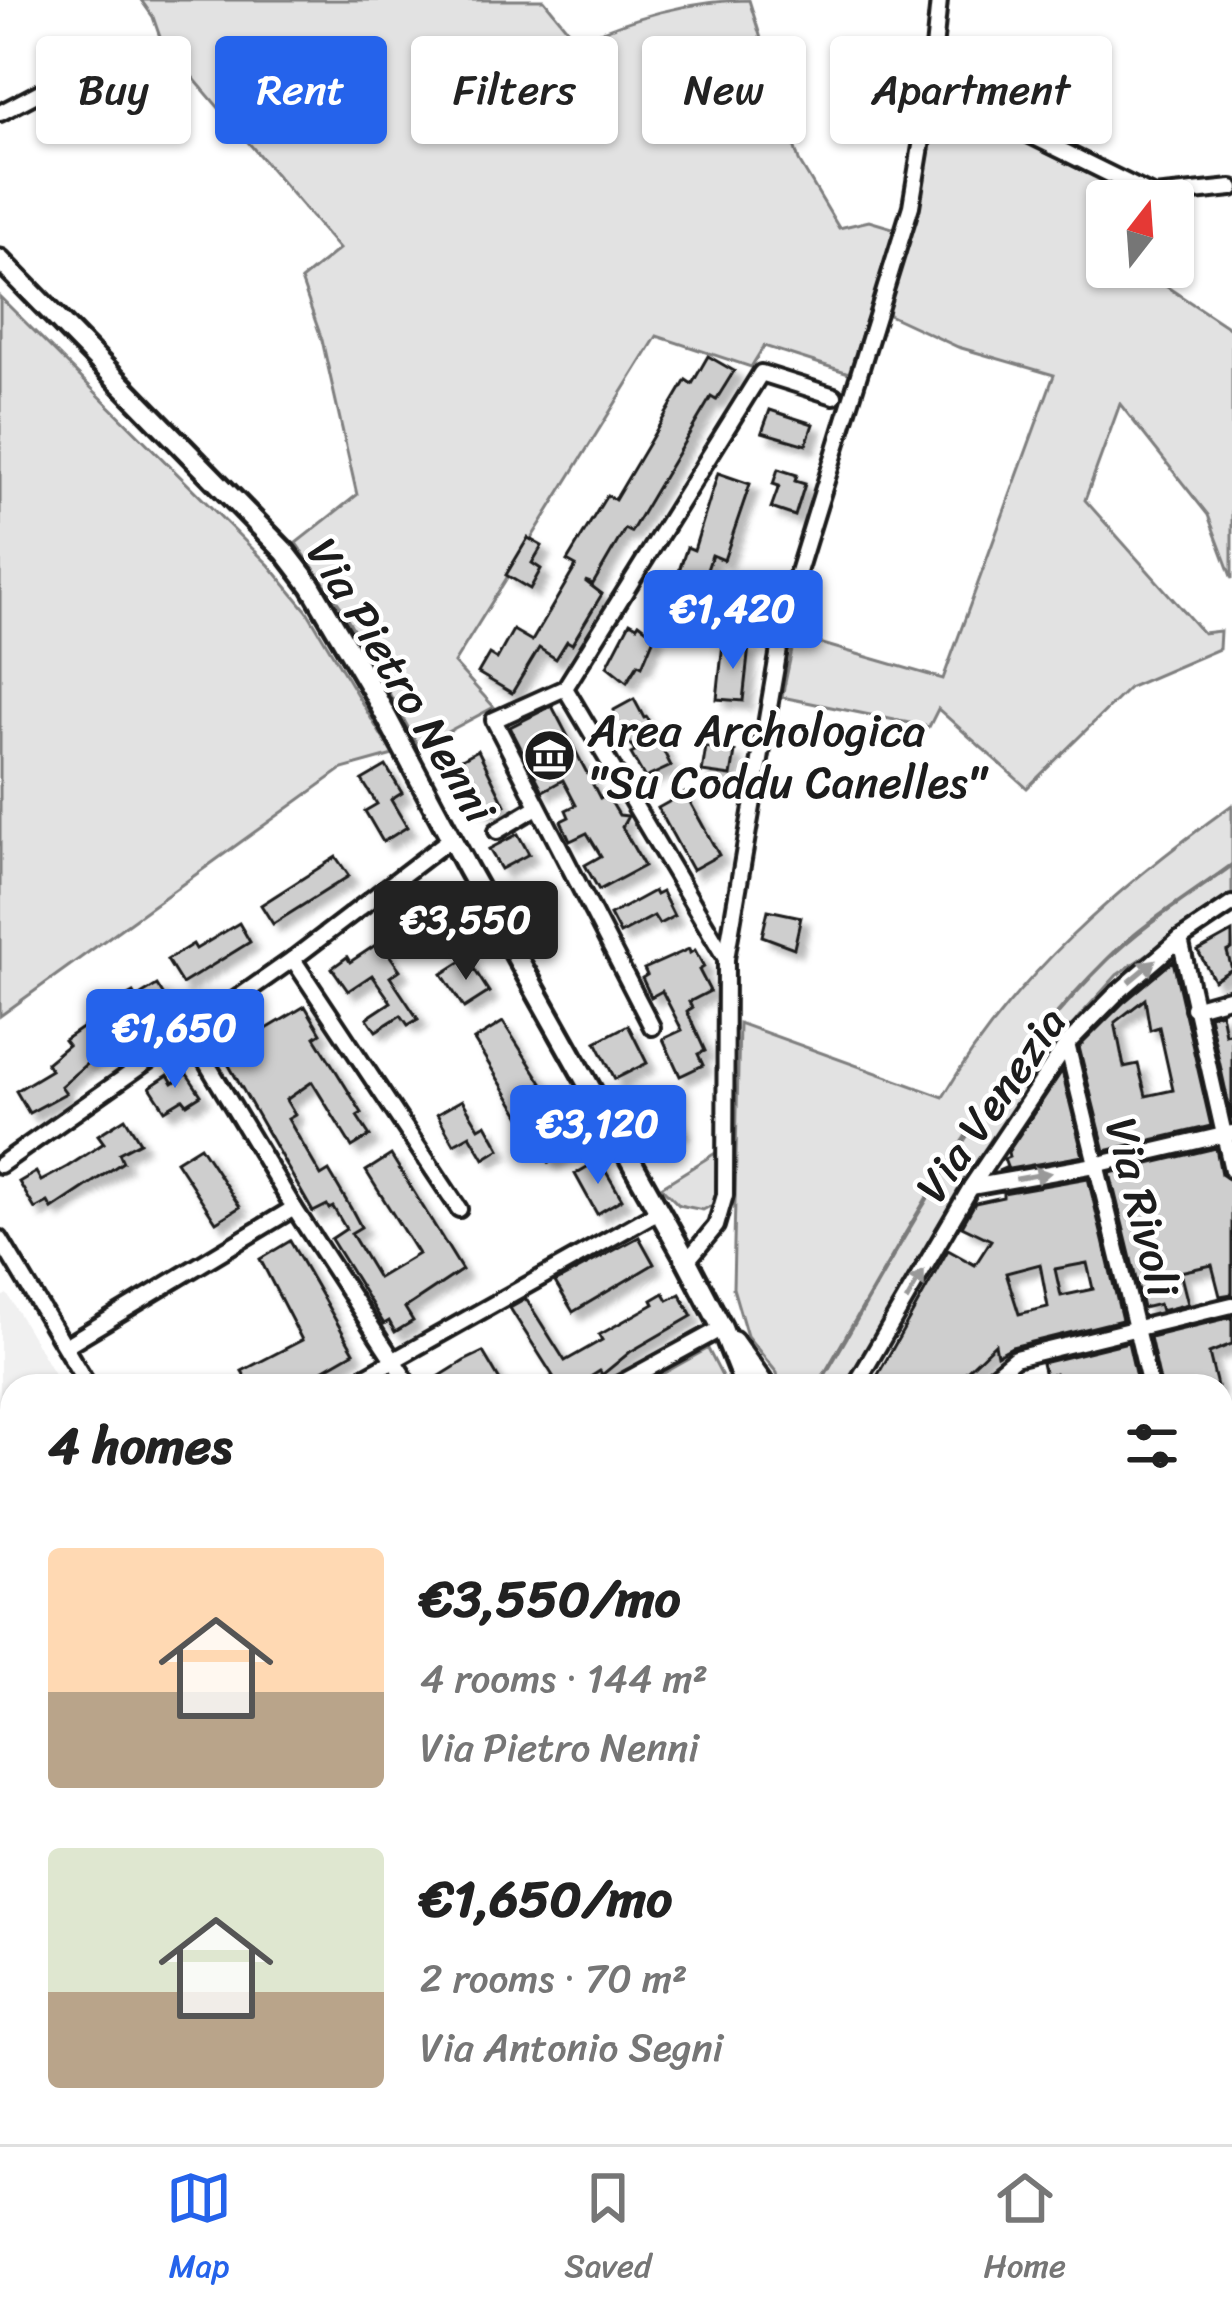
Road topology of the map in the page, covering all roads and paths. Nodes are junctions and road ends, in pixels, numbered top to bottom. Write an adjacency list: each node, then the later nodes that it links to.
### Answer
1 (939, 0): 2 (street)
2 (935, 36)
3 (36, 93): 4 (street)
4 (0, 112)
5 (921, 144): 17 (street)
6 (1048, 144): 7 (street)
7 (1232, 188)
8 (0, 260): 13 (street, Via Pietro Nenni)
9 (834, 396): 10 (street)
10 (566, 688): 11 (street); 17 (street)
11 (538, 807): 12 (street); 20 (street)
12 (497, 832)
13 (450, 838): 16 (street); 30 (street, Via Pietro Nenni)
14 (1232, 904): 15 (street, Via Venezia)
15 (1180, 939): 19 (street); 22 (street, Via Venezia, one-way to 15)
16 (293, 959): 21 (street); 29 (street)
17 (726, 959): 32 (street)
18 (1232, 997): 19 (street)
19 (1193, 1008): 23 (street)
20 (652, 1027)
21 (188, 1032): 24 (street); 28 (street)
22 (1067, 1044): 25 (street, Via Rivoli); 27 (street, Via Venezia)
23 (1228, 1134): 25 (street); 26 (street)
24 (0, 1165)
25 (1095, 1166): 27 (street, one-way to 25); 35 (street, Via Rivoli)
26 (1232, 1170)
27 (971, 1187): 44 (street, Via Venezia, one-way to 27)
28 (294, 1208): 36 (street); 37 (street)
29 (459, 1209)
30 (659, 1211): 32 (street, Via Pietro Nenni); 37 (street)
31 (0, 1239): 36 (street)
32 (687, 1261): 34 (street, Via Pietro Nenni)
33 (1232, 1305): 35 (street)
34 (722, 1328): 41 (street); 42 (street, Via Pietro Nenni); 43 (street, Via Pietro Nenni)
35 (1136, 1329): 45 (street); 46 (street, Via Rivoli)
36 (65, 1346): 38 (street)
37 (394, 1359): 39 (street); 40 (street)
38 (81, 1374)
39 (368, 1374)
40 (403, 1374)
41 (638, 1374)
42 (740, 1374)
43 (756, 1374)
44 (862, 1374)
45 (996, 1374)
46 (1147, 1374)

